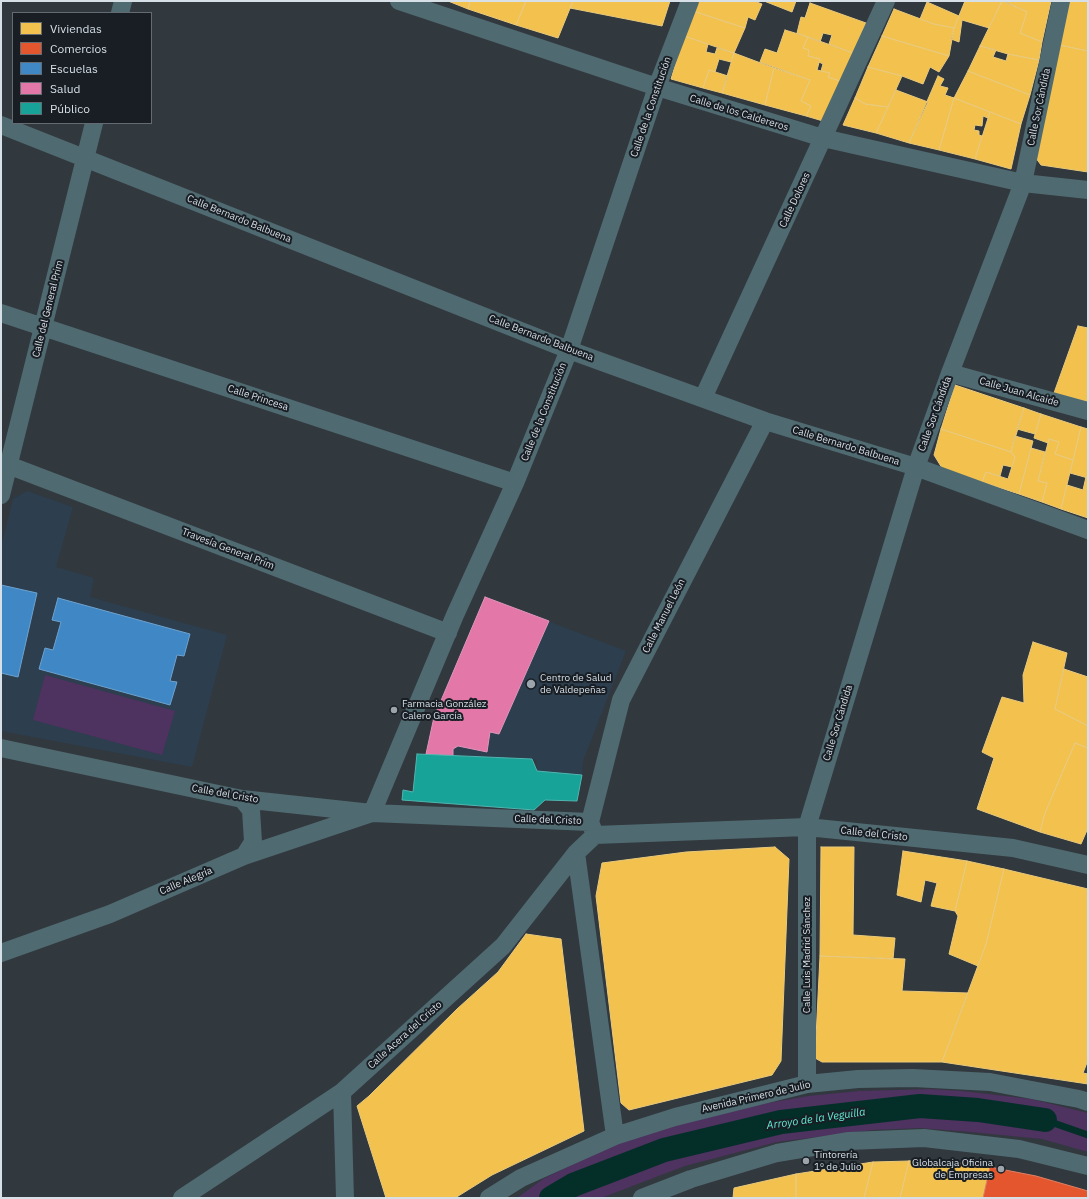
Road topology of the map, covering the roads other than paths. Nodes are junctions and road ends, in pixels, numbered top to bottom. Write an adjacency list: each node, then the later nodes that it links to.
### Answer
1 (123, 1): 6 (street)
2 (399, 1): 7 (street, Calle de los Caldereros)
3 (690, 1): 7 (street, Calle de la Constitución)
4 (886, 1): 10 (street, Calle Dolores)
5 (1061, 1): 12 (street, Calle Sor Cándida)
6 (120, 12)
7 (657, 87): 10 (street, Calle de los Caldereros); 16 (street, Calle de la Constitución)
8 (94, 124): 11 (street, Calle del General Prim)
9 (1, 125): 11 (street, Calle Bernardo Balbuena)
10 (823, 138): 12 (street, Calle de los Caldereros); 18 (street, Calle Dolores)
11 (86, 159): 15 (street, Calle del General Prim); 16 (street, Calle Bernardo Balbuena)
12 (1023, 183): 13 (street, Calle de los Caldereros); 17 (street, Calle Sor Cándida)
13 (1088, 190)
14 (1, 313): 15 (street, Calle Princesa)
15 (43, 327): 21 (street, Calle del General Prim); 23 (street, Calle Princesa)
16 (569, 350): 18 (street, Calle Bernardo Balbuena); 23 (street, Calle de la Constitución)
17 (950, 373): 19 (street, Calle Juan Alcaide); 22 (street, Calle Sor Cándida)
18 (703, 398): 20 (street, Calle Bernardo Balbuena)
19 (1088, 411)
20 (765, 421): 22 (street, Calle Bernardo Balbuena); 31 (street, Calle Manuel León)
21 (8, 465): 24 (street, Calle del General Prim); 26 (street, Travesía General Prim)
22 (916, 468): 25 (street, Calle Bernardo Balbuena); 30 (street, Calle Sor Cándida)
23 (514, 483): 26 (street, Calle de la Constitución)
24 (1, 495)
25 (1088, 530)
26 (448, 633): 29 (street, Calle de la Constitución)
27 (1, 748): 28 (street, Calle del Cristo)
28 (242, 799): 29 (street, Calle del Cristo); 33 (street)
29 (372, 813): 31 (street, Calle del Cristo); 33 (street, Calle Alegría)
30 (807, 827): 31 (street, Calle del Cristo); 34 (street, Calle del Cristo); 36 (street, Calle Luis Madrid Sánchez)
31 (592, 829): 32 (street, Calle Acera del Cristo)
32 (576, 853): 37 (street, Calle Acera del Cristo); 39 (street)
33 (244, 856): 35 (street, Calle Alegría)
34 (1088, 865)
35 (1, 953)
36 (807, 1084): 38 (street, Avenida Primero de Julio); 39 (street, Avenida Primero de Julio)
37 (342, 1092): 41 (street, Calle Acera del Cristo); 42 (street)
38 (1088, 1102)
39 (615, 1136): 43 (street, Avenida Primero de Julio)
40 (1088, 1166): 44 (street)
41 (182, 1198)
42 (345, 1198)
43 (488, 1198)
44 (642, 1198)

